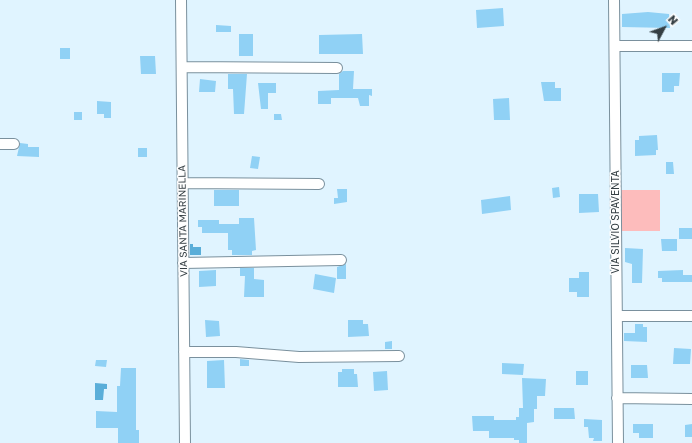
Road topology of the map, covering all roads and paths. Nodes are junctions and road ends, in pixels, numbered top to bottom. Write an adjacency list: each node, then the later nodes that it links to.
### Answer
1 (181, 0): 5 (street, VIA SANTA MARINELLA)
2 (614, 0): 3 (street, VIA SILVIO SPAVENTA)
3 (615, 46): 4 (street); 13 (street, VIA SILVIO SPAVENTA)
4 (692, 46)
5 (182, 67): 6 (street); 9 (street, VIA SANTA MARINELLA)
6 (337, 68)
7 (0, 144): 8 (street)
8 (14, 144)
9 (182, 183): 10 (street); 12 (street, VIA SANTA MARINELLA)
10 (319, 184)
11 (341, 260): 12 (street)
12 (183, 263): 15 (street, VIA SANTA MARINELLA)
13 (617, 316): 14 (street); 17 (street, VIA SILVIO SPAVENTA)
14 (692, 316)
15 (184, 352): 16 (street); 19 (street, VIA SANTA MARINELLA)
16 (399, 356)
17 (617, 398): 18 (street); 20 (street, VIA SILVIO SPAVENTA)
18 (692, 399)
19 (185, 443)
20 (618, 443)

